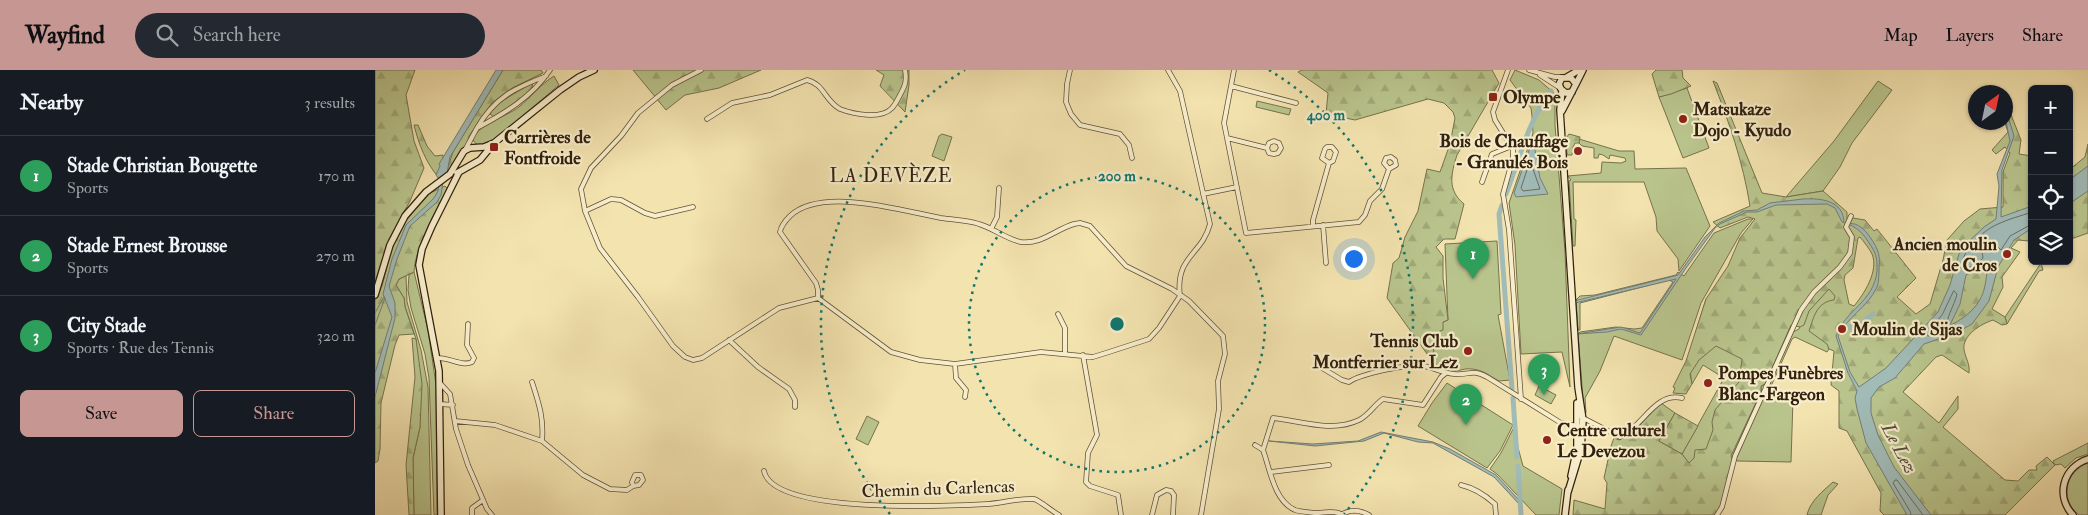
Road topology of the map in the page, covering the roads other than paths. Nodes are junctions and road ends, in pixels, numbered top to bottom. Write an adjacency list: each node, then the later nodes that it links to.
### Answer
1 (550, 70): 12 (street)
2 (594, 70): 24 (street)
3 (701, 70): 43 (street)
4 (905, 70): 20 (street)
5 (1070, 70): 30 (street)
6 (1168, 70): 41 (street)
7 (1235, 70): 15 (street)
8 (1508, 70): 25 (street)
9 (1529, 70): 13 (street); 16 (street)
10 (1579, 70): 13 (street)
11 (1583, 70): 14 (street)
12 (546, 76): 21 (street); 21 (street)
13 (1566, 77): 14 (street); 16 (street)
14 (1575, 84): 17 (street)
15 (1231, 86): 18 (street); 22 (street)
16 (1561, 89): 17 (street); 19 (street)
17 (1572, 92): 19 (street)
18 (1295, 103)
19 (1561, 114): 63 (street)
20 (707, 119)
21 (477, 128): 23 (street)
22 (1227, 138): 27 (street); 38 (street)
23 (470, 140): 26 (street); 28 (street)
24 (494, 143): 26 (street); 29 (street)
25 (1513, 146): 37 (street); 66 (street)
26 (474, 148): 28 (street); 29 (street)
27 (1267, 148)
28 (464, 151): 31 (street)
29 (481, 158): 33 (street)
30 (1132, 158)
31 (460, 159): 33 (street); 35 (street)
32 (1329, 163): 32 (street); 46 (street)
33 (469, 166): 35 (street)
34 (1389, 169): 45 (street)
35 (457, 170): 36 (street); 40 (street)
36 (447, 179): 40 (street); 49 (street)
37 (1481, 182)
38 (1237, 187): 41 (street); 46 (street)
39 (999, 188): 47 (street)
40 (450, 191): 57 (street)
41 (1203, 194): 50 (street)
42 (693, 208): 43 (street)
43 (585, 211): 54 (street)
44 (1851, 216): 97 (street)
45 (1323, 225): 46 (street); 48 (street)
46 (1313, 226)
47 (991, 228): 50 (street); 51 (street)
48 (1326, 262)
49 (375, 295)
50 (1180, 296): 56 (street); 92 (street)
51 (818, 298): 54 (street); 58 (street)
52 (1058, 314): 55 (street)
53 (469, 324): 57 (street)
54 (729, 340): 69 (street)
55 (1065, 353): 56 (street); 58 (street)
56 (1083, 355): 89 (street)
57 (437, 358): 62 (street)
58 (955, 364): 64 (street)
59 (1322, 368): 60 (street)
60 (1446, 373): 66 (street); 75 (street)
61 (532, 382): 73 (street)
62 (439, 383): 67 (street); 68 (street)
63 (1578, 387): 70 (street); 72 (street)
64 (965, 397)
65 (1682, 398): 70 (street)
66 (1521, 399): 72 (street)
67 (440, 404): 68 (street); 85 (street)
68 (453, 405): 71 (street)
69 (795, 407)
70 (1583, 420): 72 (street); 82 (street)
71 (455, 421): 73 (street); 83 (street)
72 (1578, 426): 82 (street)
73 (542, 442): 81 (street)
74 (1255, 445): 75 (street)
75 (1263, 450): 79 (street)
76 (2088, 459): 84 (street)
77 (1329, 465): 79 (street)
78 (764, 471): 88 (street, Chemin du Carlencas)
79 (1271, 472): 93 (street)
80 (1461, 485): 95 (street)
81 (633, 486)
82 (1568, 492): 96 (street)
83 (483, 500): 86 (street); 87 (street)
84 (2071, 514)
85 (441, 515)
86 (472, 515)
87 (491, 515)
88 (1059, 515)
89 (1121, 515)
90 (1152, 515): 91 (street)
91 (1173, 515)
92 (1201, 515)
93 (1341, 515): 94 (street)
94 (1369, 515)
95 (1495, 515)
96 (1565, 515)
97 (1717, 515)

